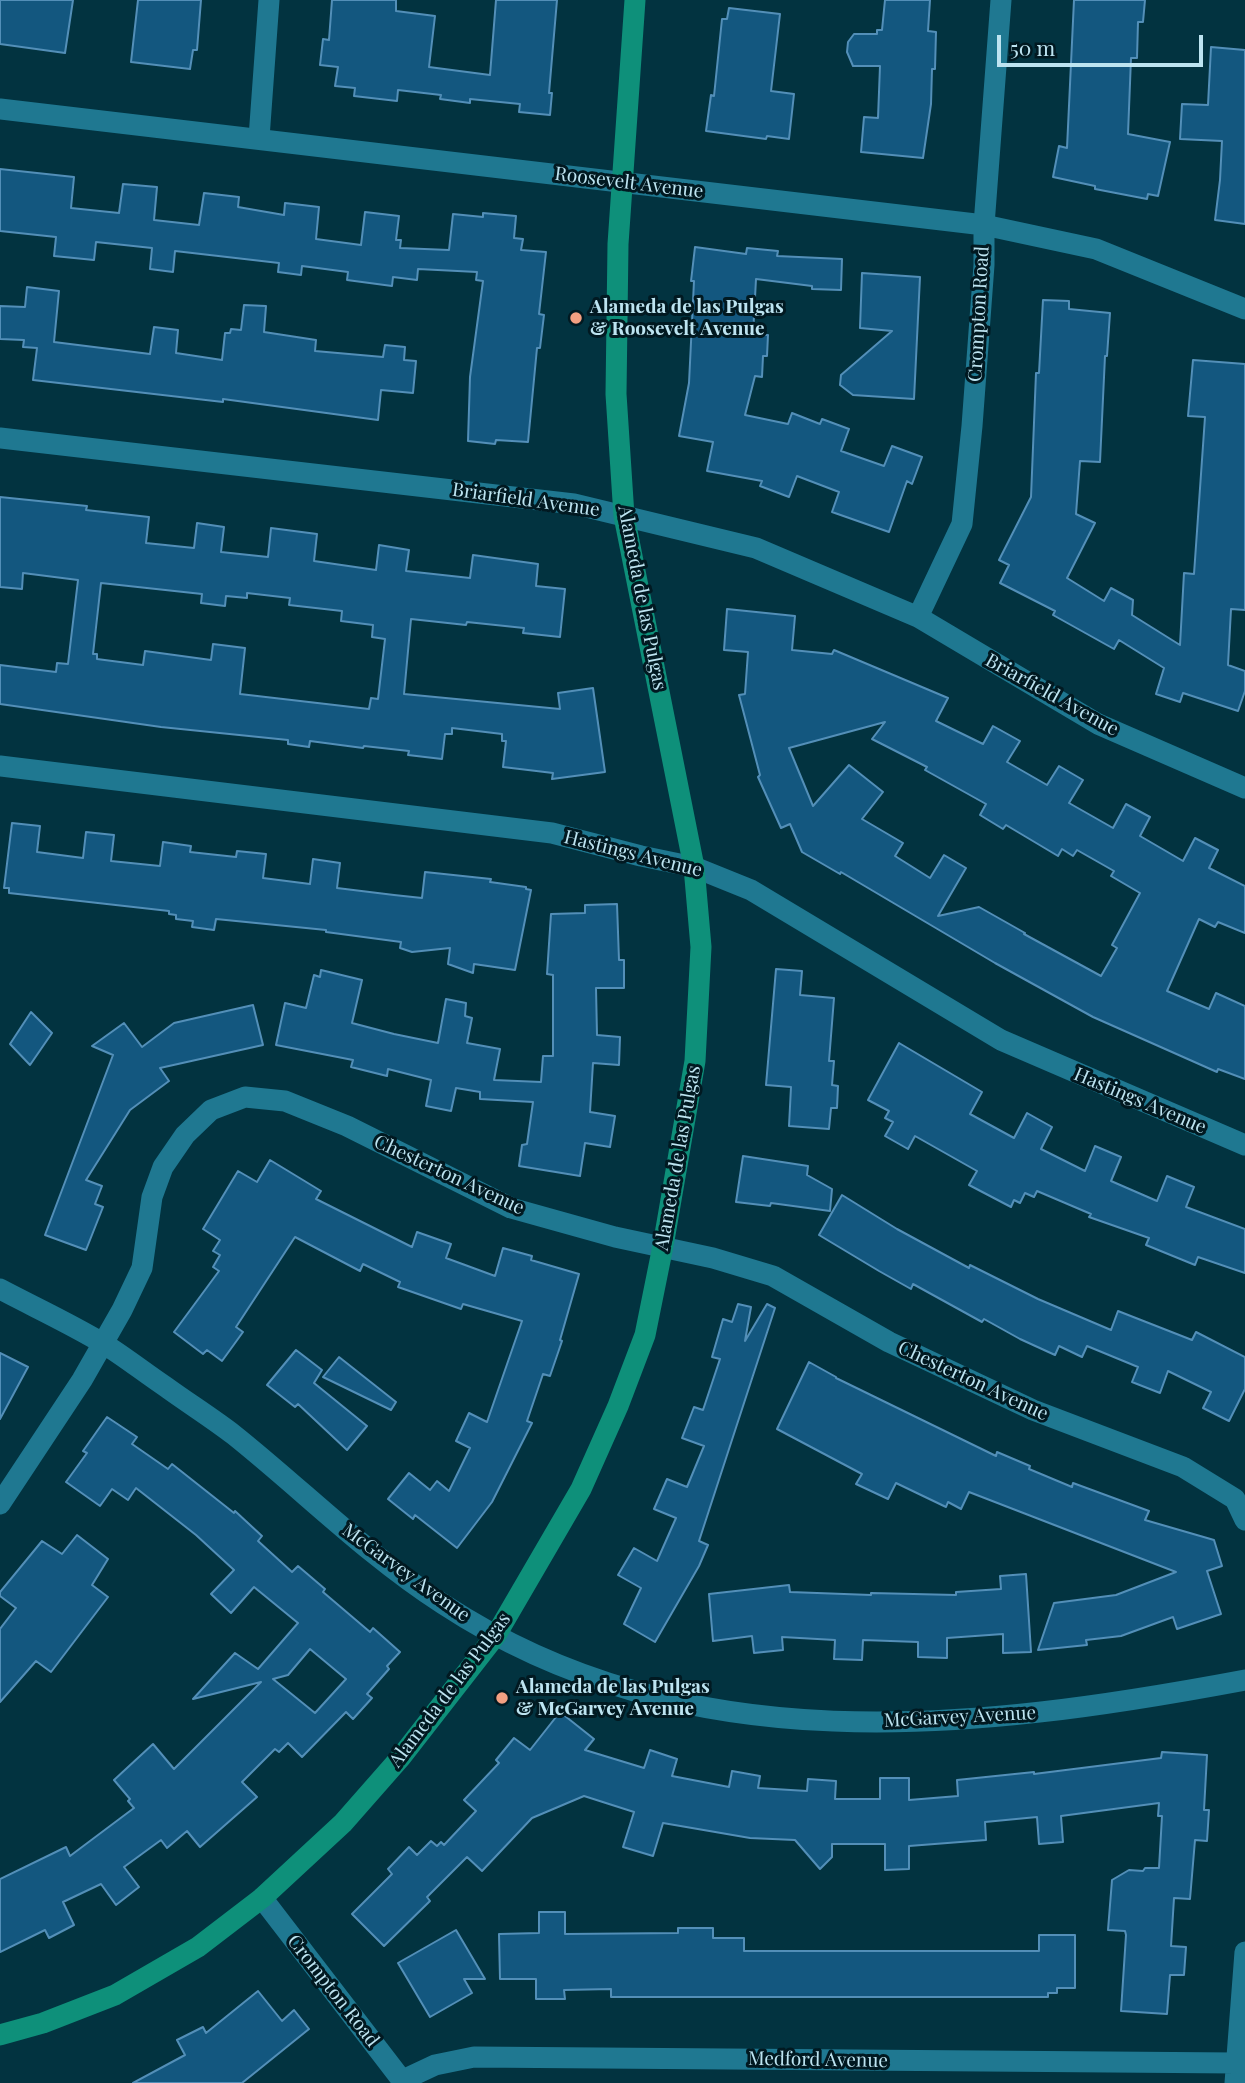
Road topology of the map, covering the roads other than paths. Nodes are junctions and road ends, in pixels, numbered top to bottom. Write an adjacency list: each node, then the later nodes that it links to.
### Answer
1 (269, 0): 5 (street)
2 (635, 0): 6 (main road, Alameda de las Pulgas)
3 (1001, 0): 7 (street, Crompton Road)
4 (0, 109): 5 (street, Roosevelt Avenue)
5 (259, 138): 6 (street, Roosevelt Avenue)
6 (622, 182): 7 (street, Roosevelt Avenue); 10 (main road, Alameda de las Pulgas)
7 (984, 225): 8 (street, Roosevelt Avenue); 11 (street, Crompton Road)
8 (1245, 309)
9 (0, 438): 10 (street, Briarfield Avenue)
10 (624, 516): 11 (street, Briarfield Avenue); 14 (main road, Alameda de las Pulgas)
11 (918, 617): 13 (street, Briarfield Avenue)
12 (0, 766): 14 (street, Hastings Avenue)
13 (1245, 788)
14 (694, 867): 15 (street, Hastings Avenue); 16 (main road, Alameda de las Pulgas)
15 (1245, 1145)
16 (663, 1246): 18 (street, Chesterton Avenue); 20 (street, Chesterton Avenue); 21 (main road, Alameda de las Pulgas)
17 (0, 1289): 18 (street, McGarvey Avenue)
18 (104, 1344): 19 (street, Chesterton Avenue); 21 (street, McGarvey Avenue)
19 (0, 1504)
20 (1245, 1520)
21 (496, 1635): 22 (street, McGarvey Avenue); 23 (main road, Alameda de las Pulgas)
22 (1245, 1680)
23 (262, 1898): 25 (main road, Alameda de las Pulgas); 27 (street, Crompton Road)
24 (1245, 1952): 26 (street)
25 (0, 2035)
26 (1236, 2073): 27 (street, Medford Avenue)
27 (403, 2082)

